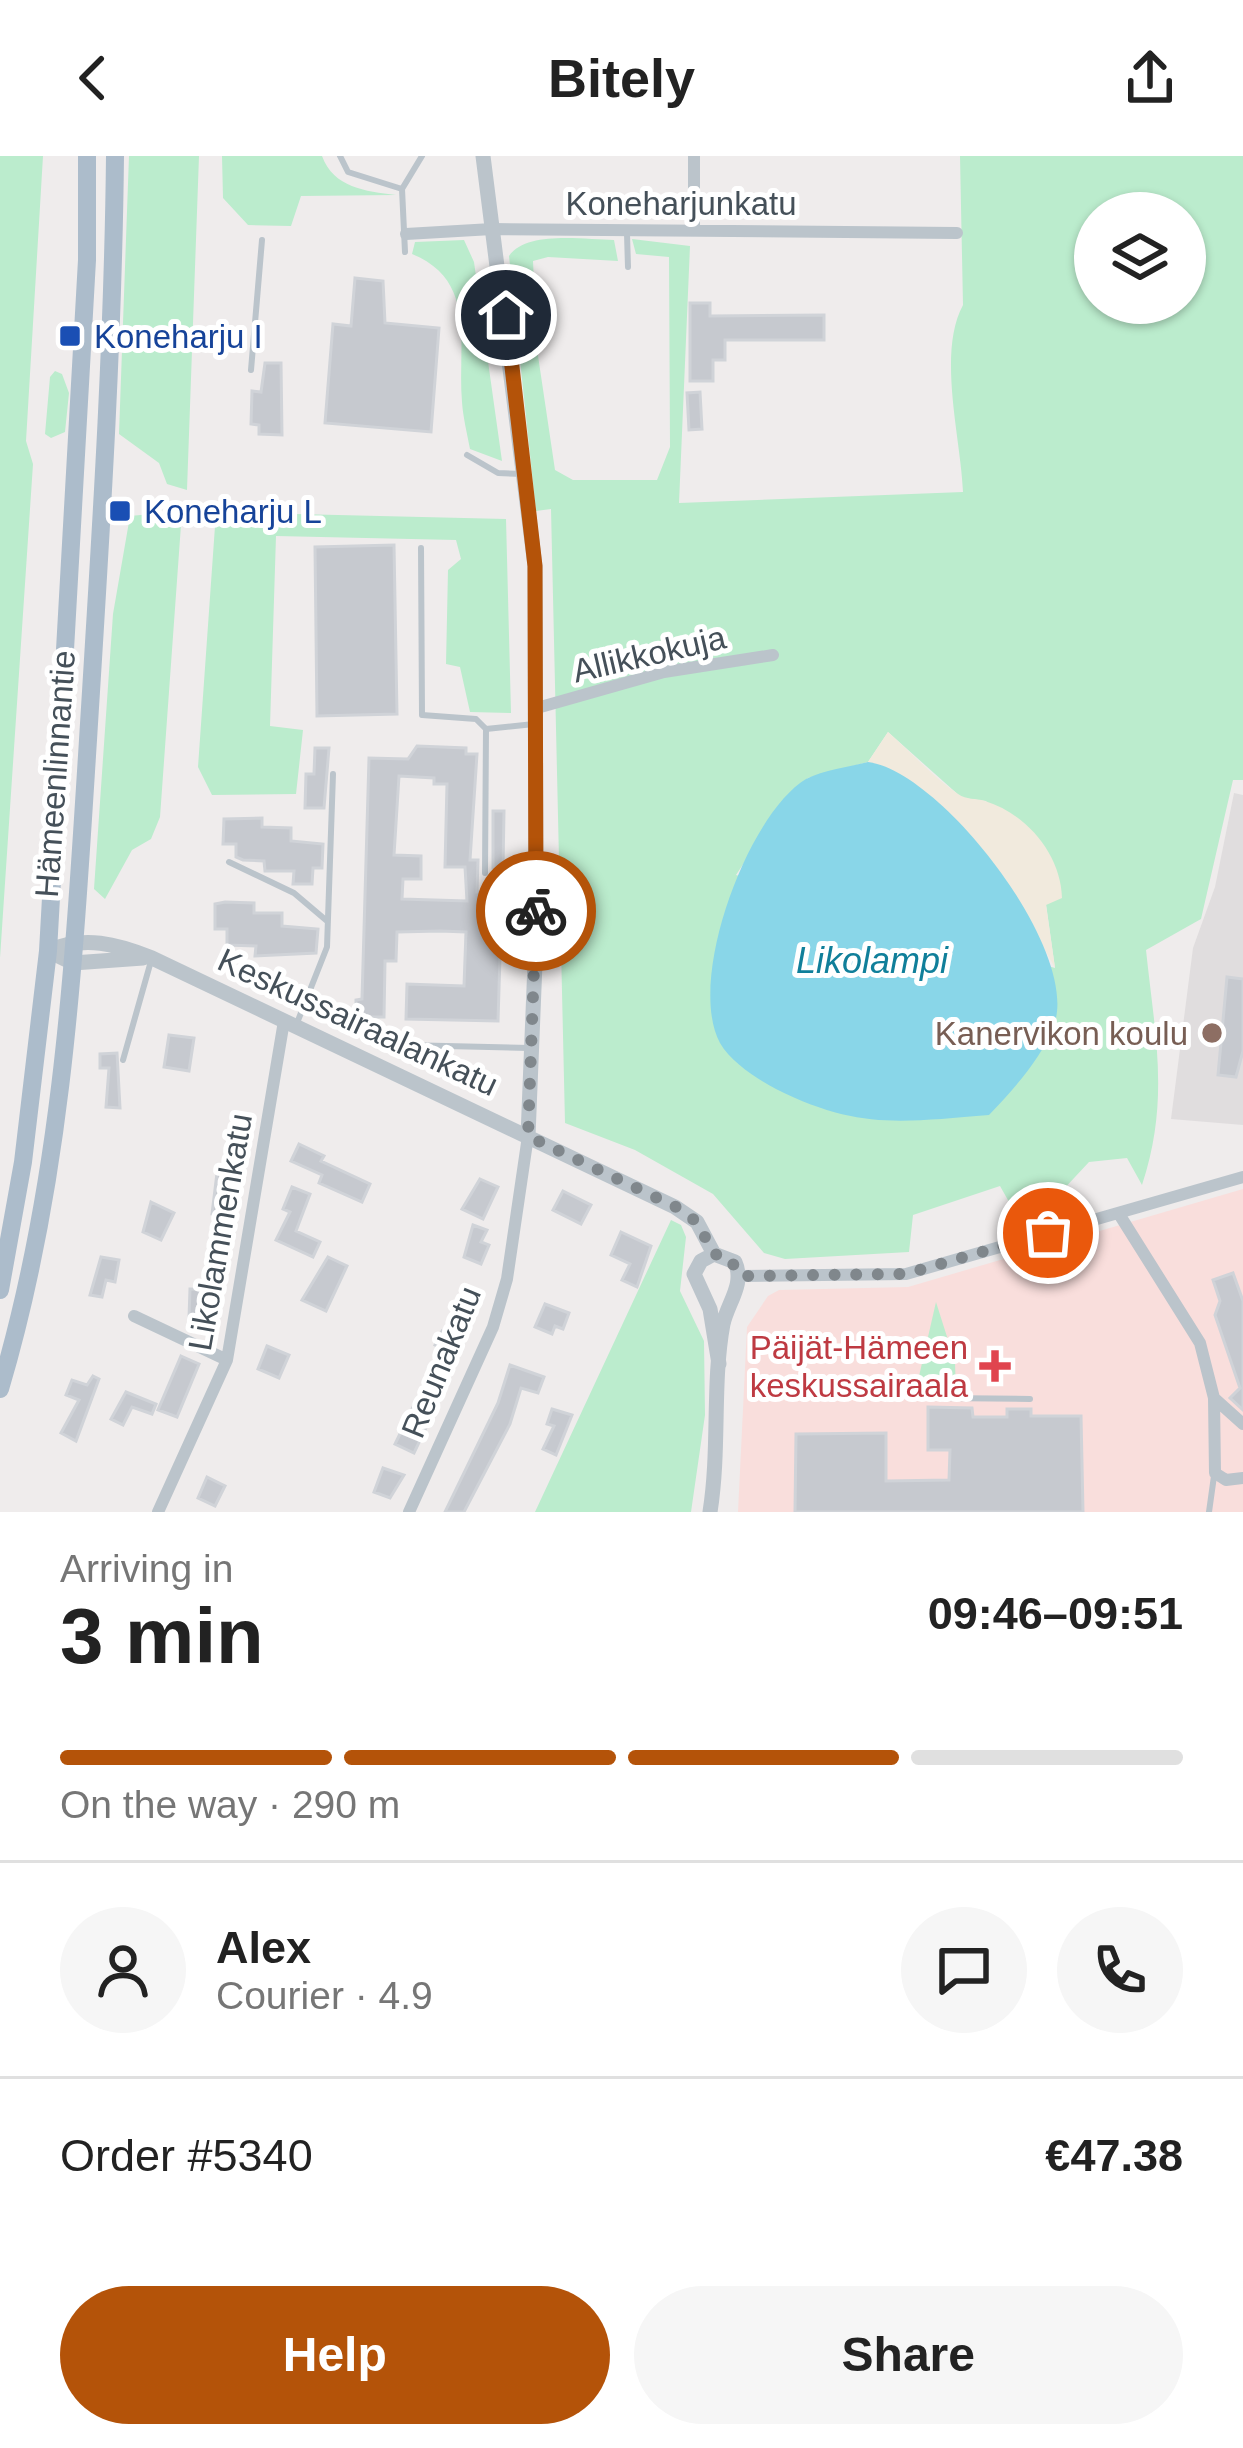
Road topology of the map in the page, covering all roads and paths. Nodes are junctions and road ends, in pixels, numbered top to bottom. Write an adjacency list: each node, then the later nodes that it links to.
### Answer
1 (87, 156): 28 (main road, Hämeenlinnantie)
2 (115, 156): 27 (main road, Hämeenlinnantie)
3 (340, 156): 7 (lane)
4 (422, 156): 7 (lane)
5 (483, 156): 8 (street, Reunakatu)
6 (694, 156): 10 (street)
7 (402, 189): 12 (lane)
8 (492, 229): 9 (street, Koneharjunkatu); 12 (street, Koneharjunkatu); 18 (street, Reunakatu)
9 (628, 230): 10 (street, Koneharjunkatu); 15 (lane)
10 (694, 230): 11 (street, Koneharjunkatu)
11 (957, 232)
12 (406, 234): 14 (lane)
13 (262, 240): 16 (lane)
14 (405, 252)
15 (628, 267)
16 (251, 370)
17 (467, 455): 18 (lane)
18 (526, 473): 21 (street, Reunakatu)
19 (421, 548): 22 (lane)
20 (773, 656): 21 (street, Allikkokuja)
21 (537, 716): 22 (lane); 33 (street, Reunakatu)
22 (486, 729): 25 (lane)
23 (333, 774): 26 (lane)
24 (229, 862): 26 (lane)
25 (485, 873)
26 (328, 922): 31 (lane)
27 (75, 941): 28 (street, Keskussairaalankatu); 29 (street, Keskussairaalankatu); 30 (main road, Hämeenlinnantie)
28 (48, 951): 30 (street, Keskussairaalankatu); 40 (main road, Hämeenlinnantie)
29 (152, 958): 30 (street, Keskussairaalankatu); 31 (street, Keskussairaalankatu); 34 (lane)
30 (74, 962): 47 (main road, Hämeenlinnantie)
31 (290, 1024): 35 (street, Keskussairaalankatu); 44 (street, Likolammenkatu)
32 (403, 1045): 33 (lane)
33 (532, 1048): 35 (street, Reunakatu)
34 (123, 1060)
35 (528, 1136): 38 (street, Keskussairaalankatu); 54 (street, Reunakatu)
36 (1243, 1178): 37 (street)
37 (1119, 1214): 39 (street); 48 (street)
38 (714, 1254): 39 (street); 41 (street)
39 (740, 1276): 42 (street)
40 (0, 1290)
41 (703, 1294): 42 (street); 45 (street)
42 (731, 1294): 45 (street)
43 (134, 1316): 44 (street)
44 (227, 1360): 53 (street, Likolammenkatu)
45 (719, 1364): 55 (street)
46 (906, 1388): 49 (lane)
47 (0, 1389)
48 (1214, 1398): 50 (street); 51 (street)
49 (1030, 1399)
50 (1243, 1424)
51 (1215, 1473): 52 (street); 56 (lane)
52 (1243, 1478)
53 (158, 1512)
54 (409, 1512)
55 (710, 1512)
56 (1209, 1512)

